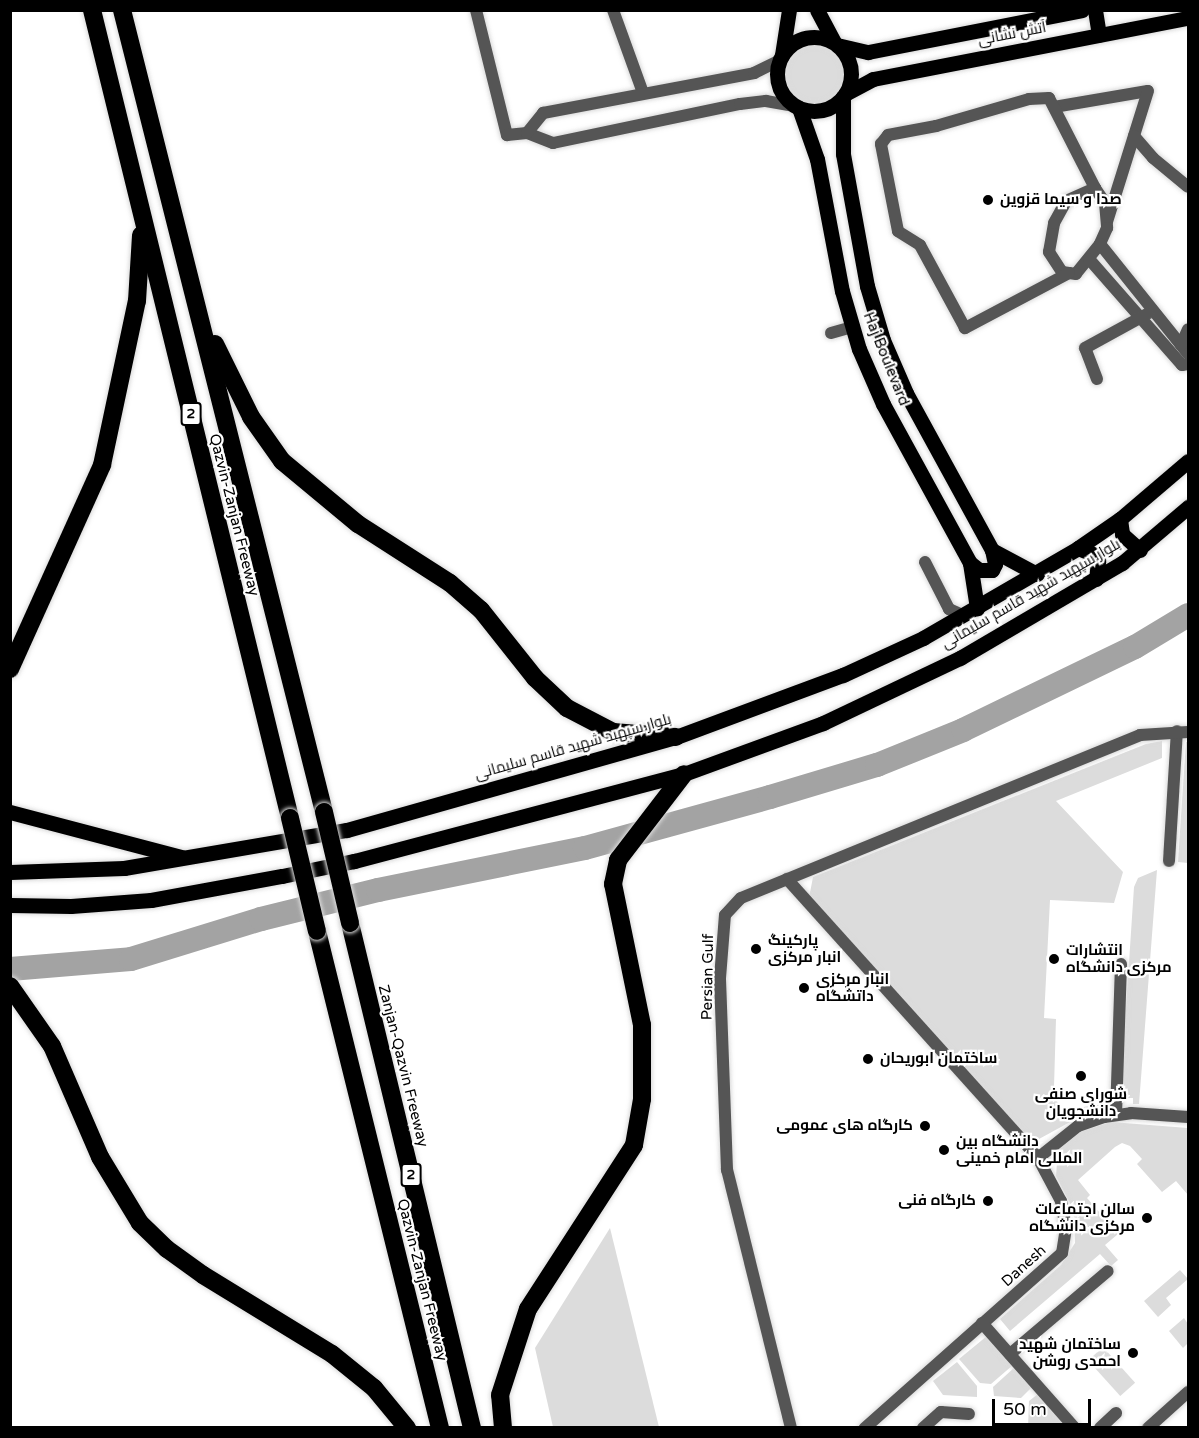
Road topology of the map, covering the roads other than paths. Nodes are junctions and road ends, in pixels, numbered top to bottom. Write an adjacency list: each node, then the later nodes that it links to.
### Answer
1 (92, 10): 21 (highway, Qazvin-Zanjan Freeway / 2)
2 (122, 10): 26 (highway, Qazvin-Zanjan Freeway / 2)
3 (476, 10): 17 (street)
4 (613, 10): 13 (street)
5 (789, 10): 12 (main road)
6 (817, 10): 11 (main road)
7 (1083, 10): 11 (main road, آتش نشانی)
8 (1095, 10): 10 (main road)
9 (1188, 18): 10 (main road, آتش نشانی)
10 (1099, 35): 14 (main road, آتش نشانی)
11 (836, 44): 12 (main road); 14 (main road)
12 (780, 58): 13 (street); 15 (main road)
13 (643, 93): 17 (street)
14 (844, 96): 15 (main road); 39 (main road, Haj Boulevard)
15 (797, 107): 17 (street); 29 (main road, Haj Boulevard)
16 (1054, 107): 18 (street); 20 (street); 25 (street)
17 (527, 133)
18 (1134, 136): 19 (street); 22 (street)
19 (1188, 187)
20 (1095, 188): 22 (street); 25 (street)
21 (142, 215): 46 (highway); 70 (highway, Qazvin-Zanjan Freeway / 2, bridge)
22 (1107, 222): 23 (street)
23 (1100, 244): 24 (street); 27 (street)
24 (1089, 259): 25 (street); 28 (street)
25 (1069, 273)
26 (198, 309): 48 (highway); 56 (highway, Qazvin-Zanjan Freeway / 2, bridge)
27 (1153, 310): 28 (street); 32 (street)
28 (1141, 319): 33 (street); 34 (street)
29 (852, 327): 31 (street); 42 (main road, Haj Boulevard)
30 (1188, 329): 32 (street)
31 (831, 333)
32 (1185, 350)
33 (1188, 364)
34 (1097, 379)
35 (1188, 461): 37 (main road, بلوار سپهبد شهید قاسم سلیمانی)
36 (1188, 507): 40 (main road, بلوار سپهبد شهید قاسم سلیمانی)
37 (1120, 519): 38 (main road, بلوار سپهبد شهید قاسم سلیمانی); 40 (main road)
38 (1078, 548): 43 (main road, بلوار سپهبد شهید قاسم سلیمانی); 44 (main road)
39 (992, 550): 42 (main road); 43 (main road)
40 (1140, 550): 44 (main road, بلوار سپهبد شهید قاسم سلیمانی)
41 (925, 562): 45 (street)
42 (970, 563): 45 (main road, Haj Boulevard)
43 (1037, 574): 45 (main road, بلوار سپهبد شهید قاسم سلیمانی)
44 (1096, 579): 49 (main road, بلوار سپهبد شهید قاسم سلیمانی)
45 (971, 612): 48 (main road, بلوار سپهبد شهید قاسم سلیمانی)
46 (10, 669)
47 (1183, 732): 52 (street); 54 (street, Persian Gulf)
48 (676, 737): 51 (main road, بلوار سپهبد شهید قاسم سلیمانی)
49 (684, 774): 55 (main road, بلوار سپهبد شهید قاسم سلیمانی); 72 (highway)
50 (10, 813): 51 (main road)
51 (190, 859): 53 (main road, بلوار سپهبد شهید قاسم سلیمانی)
52 (1169, 861)
53 (10, 872)
54 (787, 879): 61 (street, Danesh); 73 (street, Persian Gulf)
55 (10, 905)
56 (350, 922): 71 (highway, Zanjan-Qazvin Freeway / 2)
57 (1121, 964): 59 (street)
58 (10, 986): 69 (highway)
59 (1116, 1115): 60 (street); 61 (street)
60 (1188, 1117)
61 (1038, 1158): 63 (street, Danesh)
62 (1108, 1271): 64 (street)
63 (982, 1323): 64 (street); 68 (street, Danesh)
64 (1010, 1354): 75 (street)
65 (1188, 1392): 77 (street)
66 (1116, 1413): 76 (street)
67 (969, 1414): 74 (street)
68 (872, 1425)
69 (407, 1428)
70 (440, 1428)
71 (472, 1428)
72 (503, 1428)
73 (791, 1428)
74 (923, 1428)
75 (1075, 1428)
76 (1100, 1428)
77 (1148, 1428)

